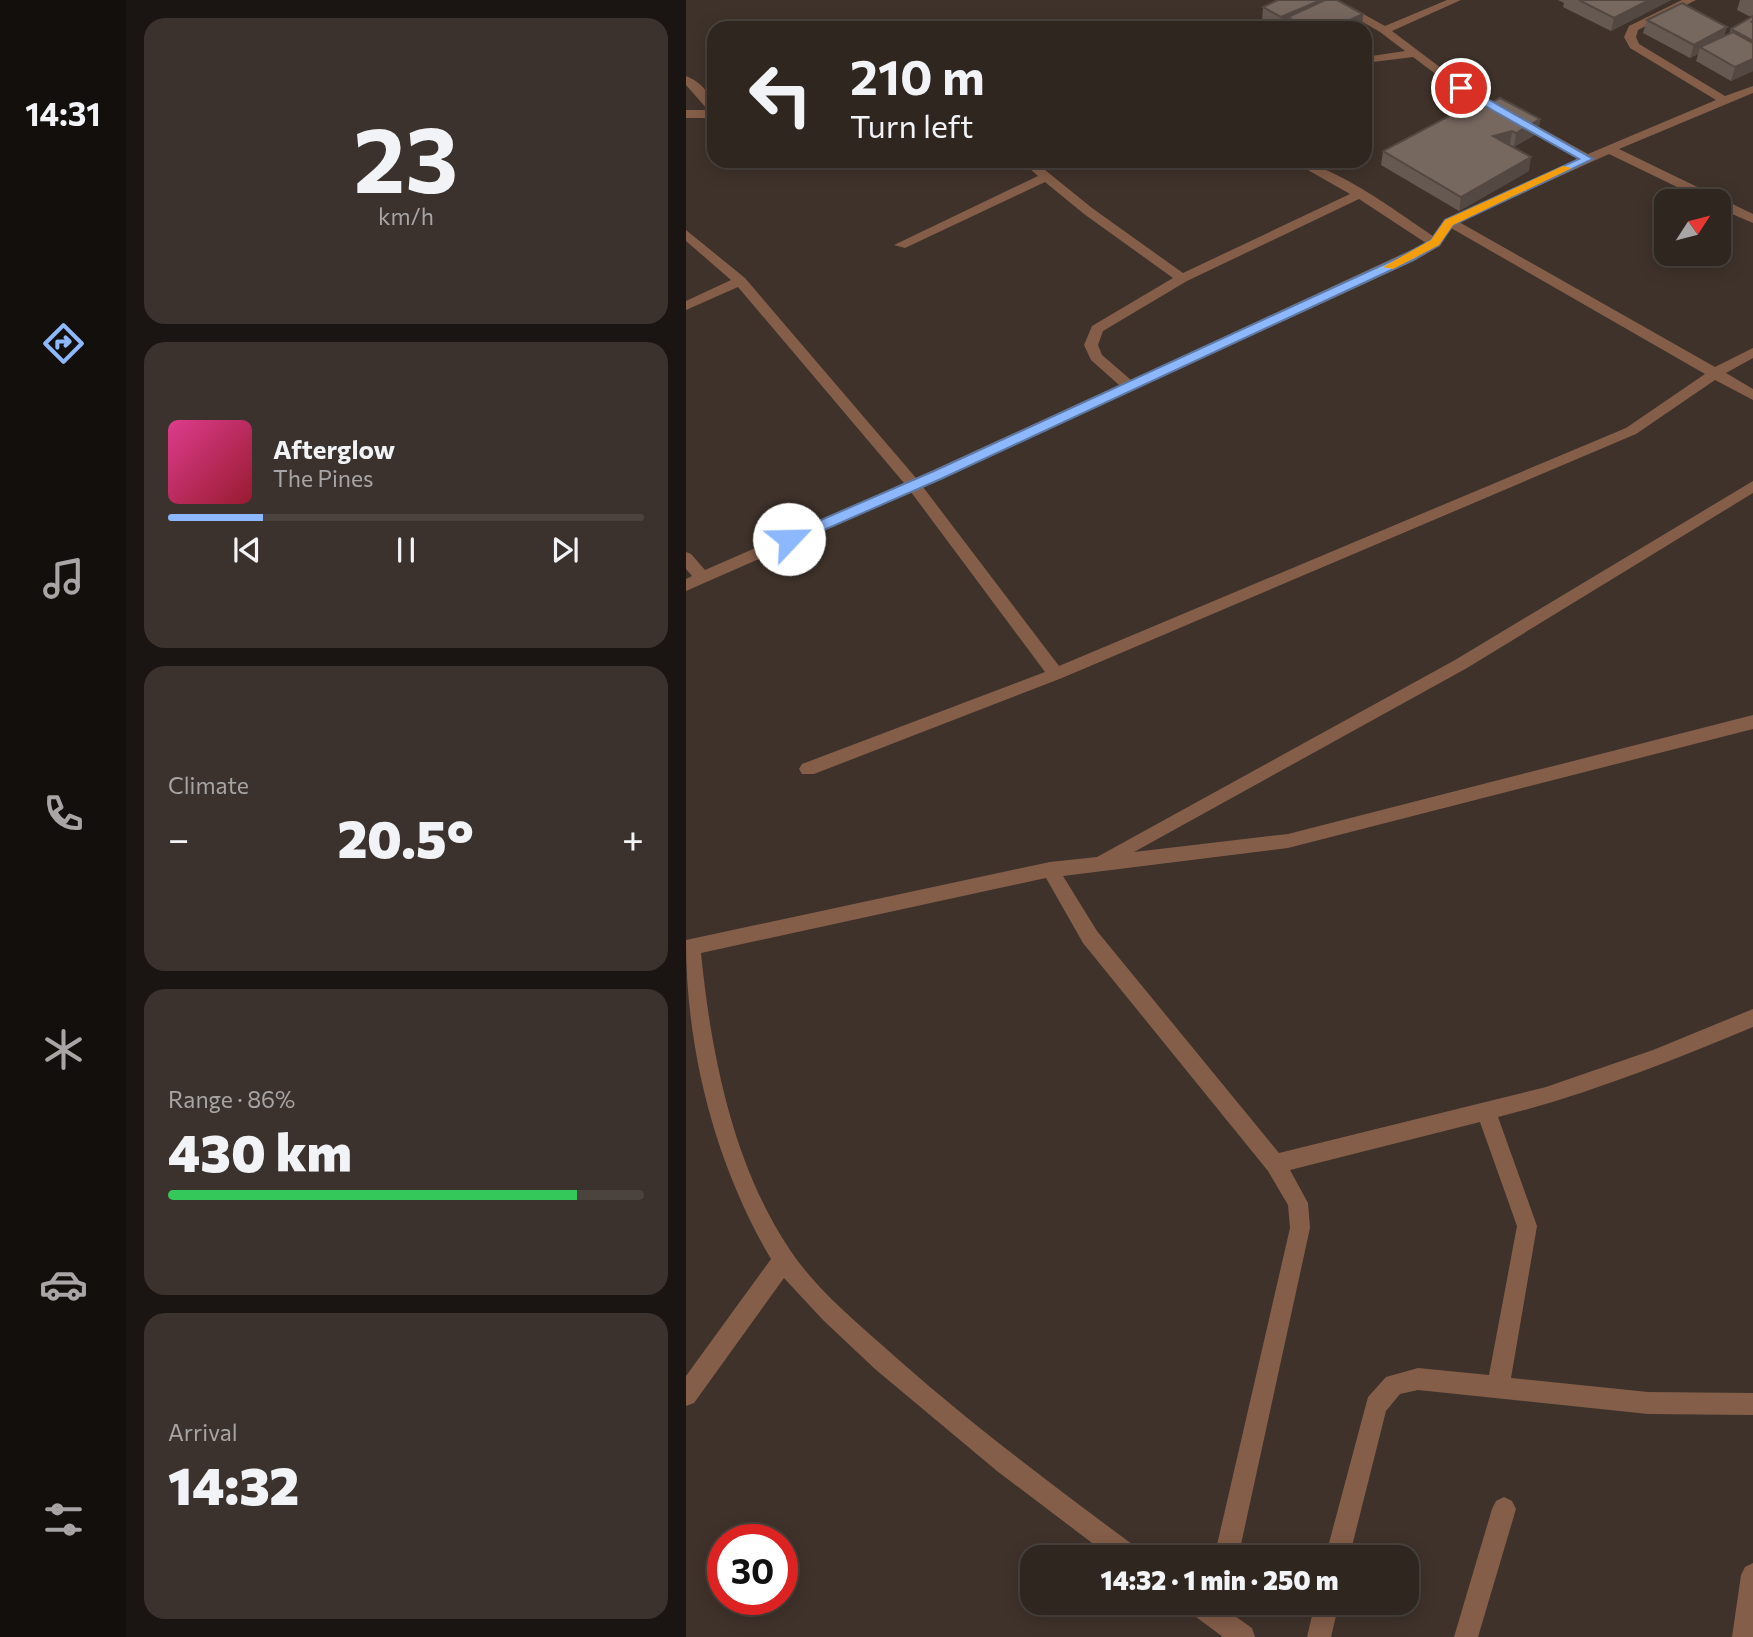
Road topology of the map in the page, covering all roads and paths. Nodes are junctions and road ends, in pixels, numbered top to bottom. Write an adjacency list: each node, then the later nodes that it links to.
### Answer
1 (1330, 0): 4 (street)
2 (1456, 0): 6 (street)
3 (1691, 0): 12 (street)
4 (1368, 21)
5 (1372, 23): 6 (street)
6 (1384, 30): 7 (street)
7 (1416, 53): 8 (street); 16 (street)
8 (1372, 59)
9 (686, 79): 11 (street)
10 (1753, 89): 12 (street)
11 (707, 101)
12 (1725, 101): 15 (street)
13 (707, 112): 14 (street)
14 (686, 114)
15 (1609, 149): 16 (street); 20 (street)
16 (1588, 159): 26 (street)
17 (1035, 168): 19 (street)
18 (1311, 168): 21 (street)
19 (1046, 177): 29 (street); 30 (street)
20 (1691, 189)
21 (1360, 194): 28 (street); 30 (street)
22 (1753, 201): 24 (street)
23 (1731, 209): 24 (street)
24 (1736, 212): 25 (street)
25 (1753, 219)
26 (1449, 222): 28 (street); 34 (street)
27 (686, 234): 31 (street)
28 (1435, 243): 35 (street)
29 (900, 245)
30 (1182, 278): 35 (street)
31 (740, 281): 32 (street); 37 (street)
32 (686, 306)
33 (1753, 352): 34 (street)
34 (1714, 374): 36 (street); 42 (street)
35 (1130, 387): 37 (street)
36 (1753, 395)
37 (914, 485): 40 (street); 42 (street)
38 (1753, 486): 45 (street)
39 (686, 558): 40 (street)
40 (702, 578): 41 (street)
41 (686, 585)
42 (1056, 674): 44 (street)
43 (1753, 722): 45 (street)
44 (808, 769)
45 (1099, 863): 46 (street)
46 (1050, 870): 47 (street); 50 (street)
47 (688, 948): 51 (street)
48 (1753, 1018): 49 (street)
49 (1486, 1112): 50 (street); 52 (street)
50 (1275, 1164): 57 (street)
51 (784, 1260): 53 (street); 56 (street)
52 (1498, 1388): 54 (street); 58 (street)
53 (686, 1395)
54 (1753, 1404)
55 (1504, 1509): 64 (street)
56 (1114, 1545)
57 (1229, 1545)
58 (1341, 1545)
59 (1753, 1576): 65 (street)
60 (1217, 1615): 62 (street)
61 (1324, 1615): 63 (street)
62 (1243, 1637)
63 (1319, 1637)
64 (1466, 1637)
65 (1744, 1637)

